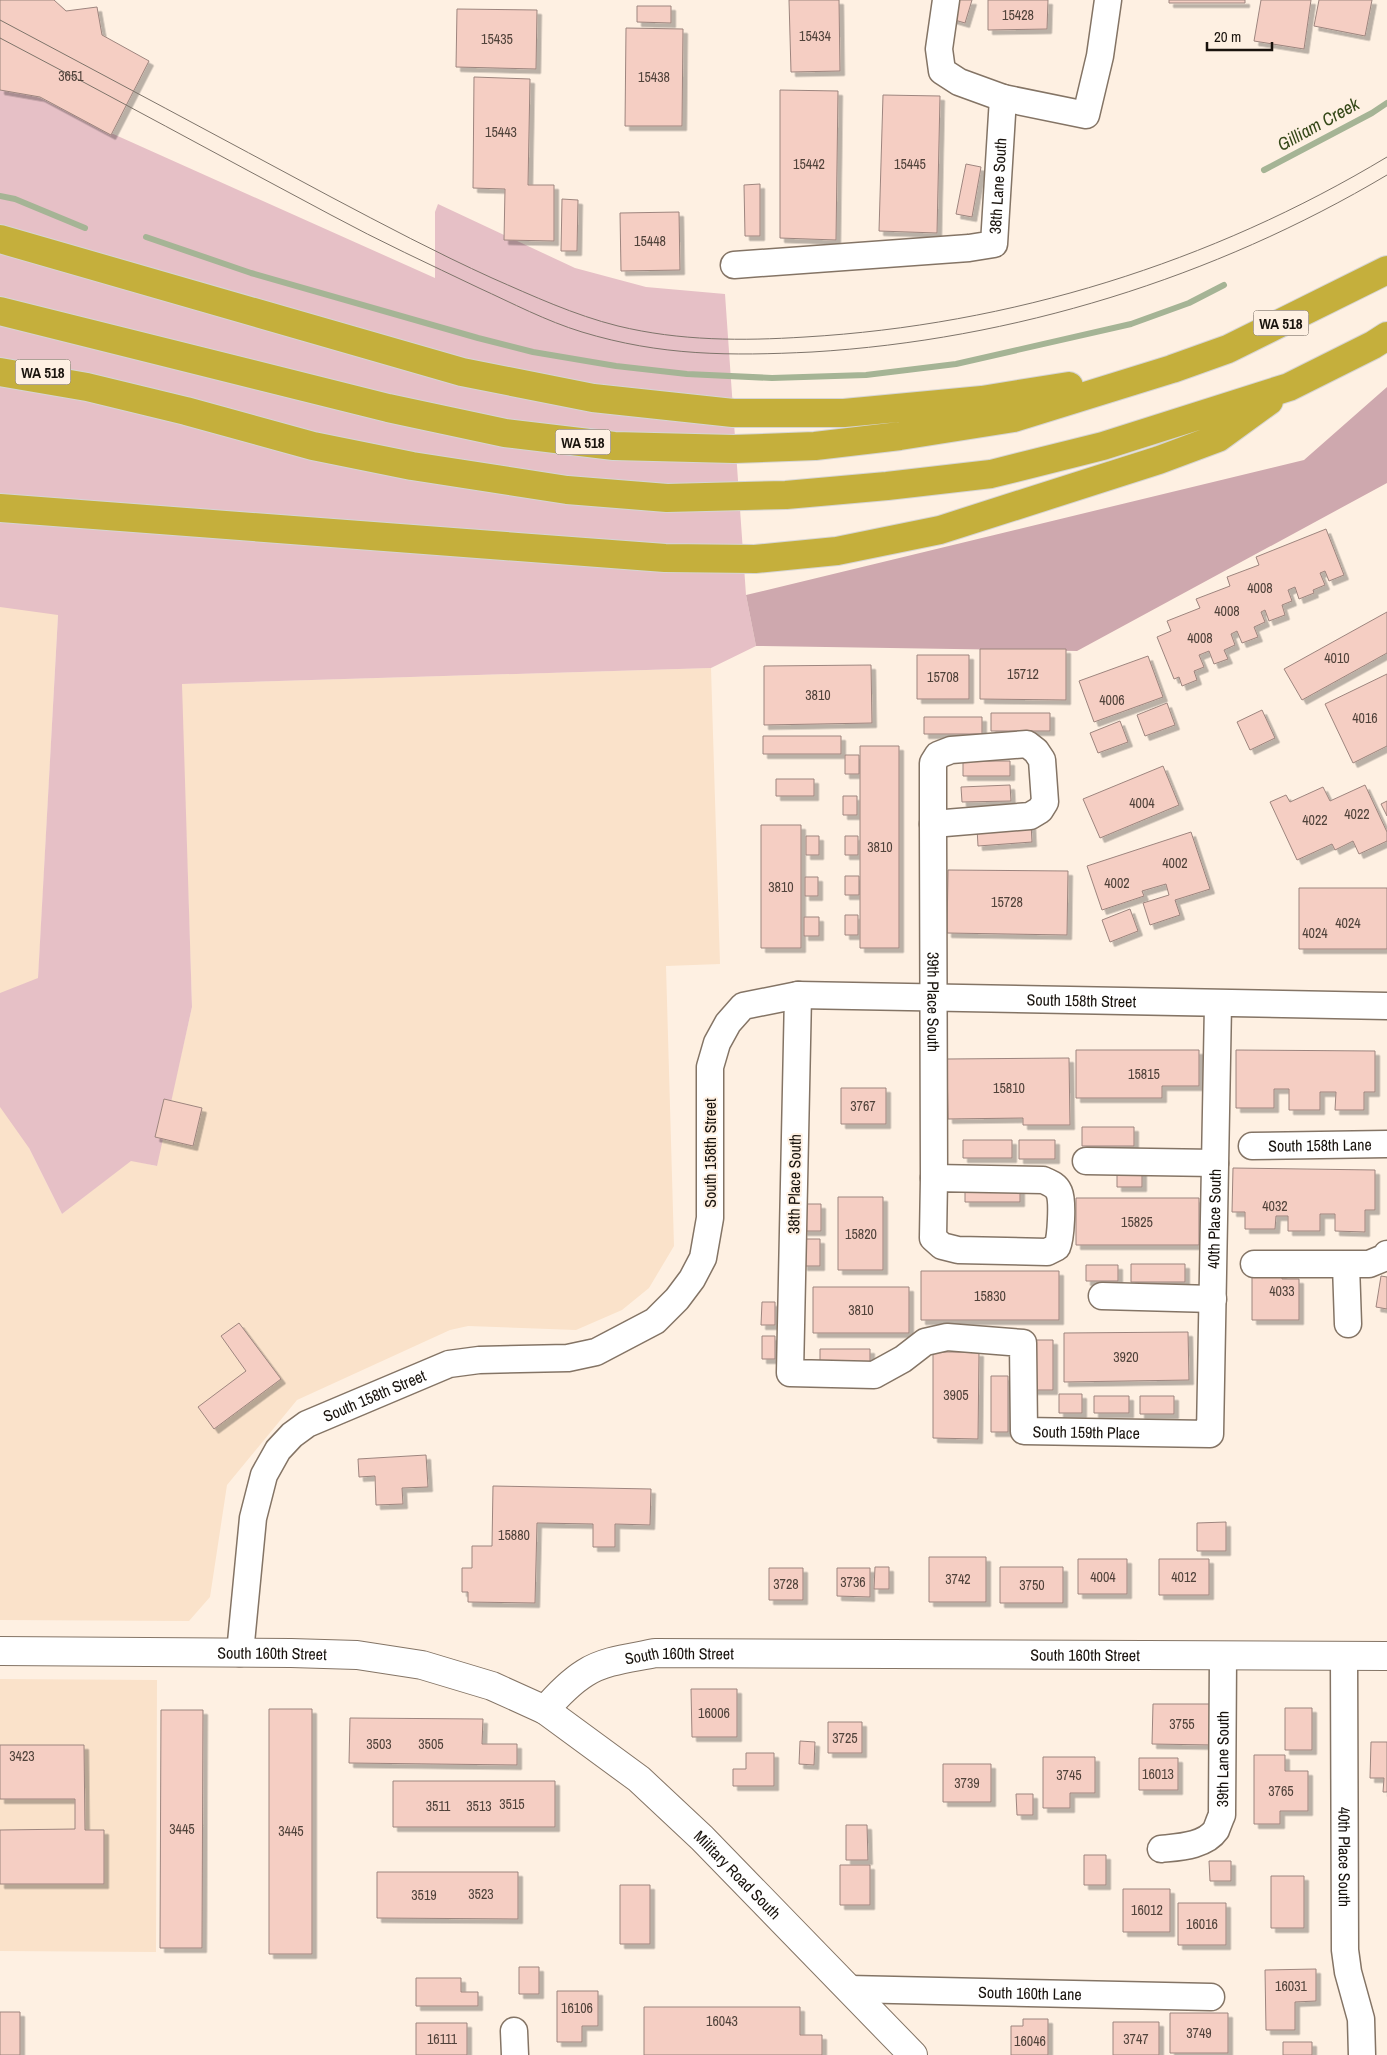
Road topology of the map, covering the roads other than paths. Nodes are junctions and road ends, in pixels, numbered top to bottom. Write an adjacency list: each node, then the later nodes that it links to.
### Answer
1 (946, 0): 3 (street)
2 (1108, 0): 3 (street)
3 (1003, 98): 5 (street, 38th Lane South)
4 (0, 239): 10 (highway)
5 (734, 265)
6 (1387, 270): 10 (highway, WA 518)
7 (0, 311): 10 (highway, WA 518)
8 (1387, 336): 13 (highway, WA 518)
9 (0, 357): 12 (highway, WA 518)
10 (1172, 369)
11 (0, 372): 12 (highway)
12 (87, 387): 13 (highway, WA 518)
13 (1289, 387): 14 (highway)
14 (0, 508)
15 (933, 824): 15 (street, 39th Place South); 17 (street, 39th Place South)
16 (798, 995): 17 (street, South 158th Street); 31 (street, 38th Place South); 34 (street, South 158th Street)
17 (933, 998): 18 (street, South 158th Street); 24 (street, 39th Place South)
18 (1218, 1004): 19 (street, South 158th Street); 23 (street, 40th Place South)
19 (1387, 1006)
20 (1387, 1144): 21 (street, South 158th Lane)
21 (1252, 1146)
22 (1086, 1161): 23 (street)
23 (1215, 1163): 29 (street, 40th Place South)
24 (934, 1178): 24 (street, 39th Place South)
25 (1386, 1255): 27 (street)
26 (1254, 1264): 27 (street)
27 (1346, 1265): 30 (street)
28 (1102, 1296): 29 (street)
29 (1213, 1299): 32 (street, 40th Place South)
30 (1348, 1324)
31 (790, 1373): 32 (street, South 159th Place)
32 (1210, 1434)
33 (0, 1651): 34 (main road, South 160th Street)
34 (240, 1653): 38 (main road, South 160th Street)
35 (1344, 1656): 36 (main road, South 160th Street); 37 (main road, South 160th Street); 43 (street, 40th Place South)
36 (1387, 1656)
37 (1223, 1657): 38 (main road, South 160th Street); 39 (street, 39th Lane South)
38 (545, 1710): 40 (main road, Military Road South)
39 (1161, 1849)
40 (848, 1989): 41 (street, South 160th Lane); 42 (main road, Military Road South)
41 (1211, 1997)
42 (913, 2055)
43 (1362, 2055)

